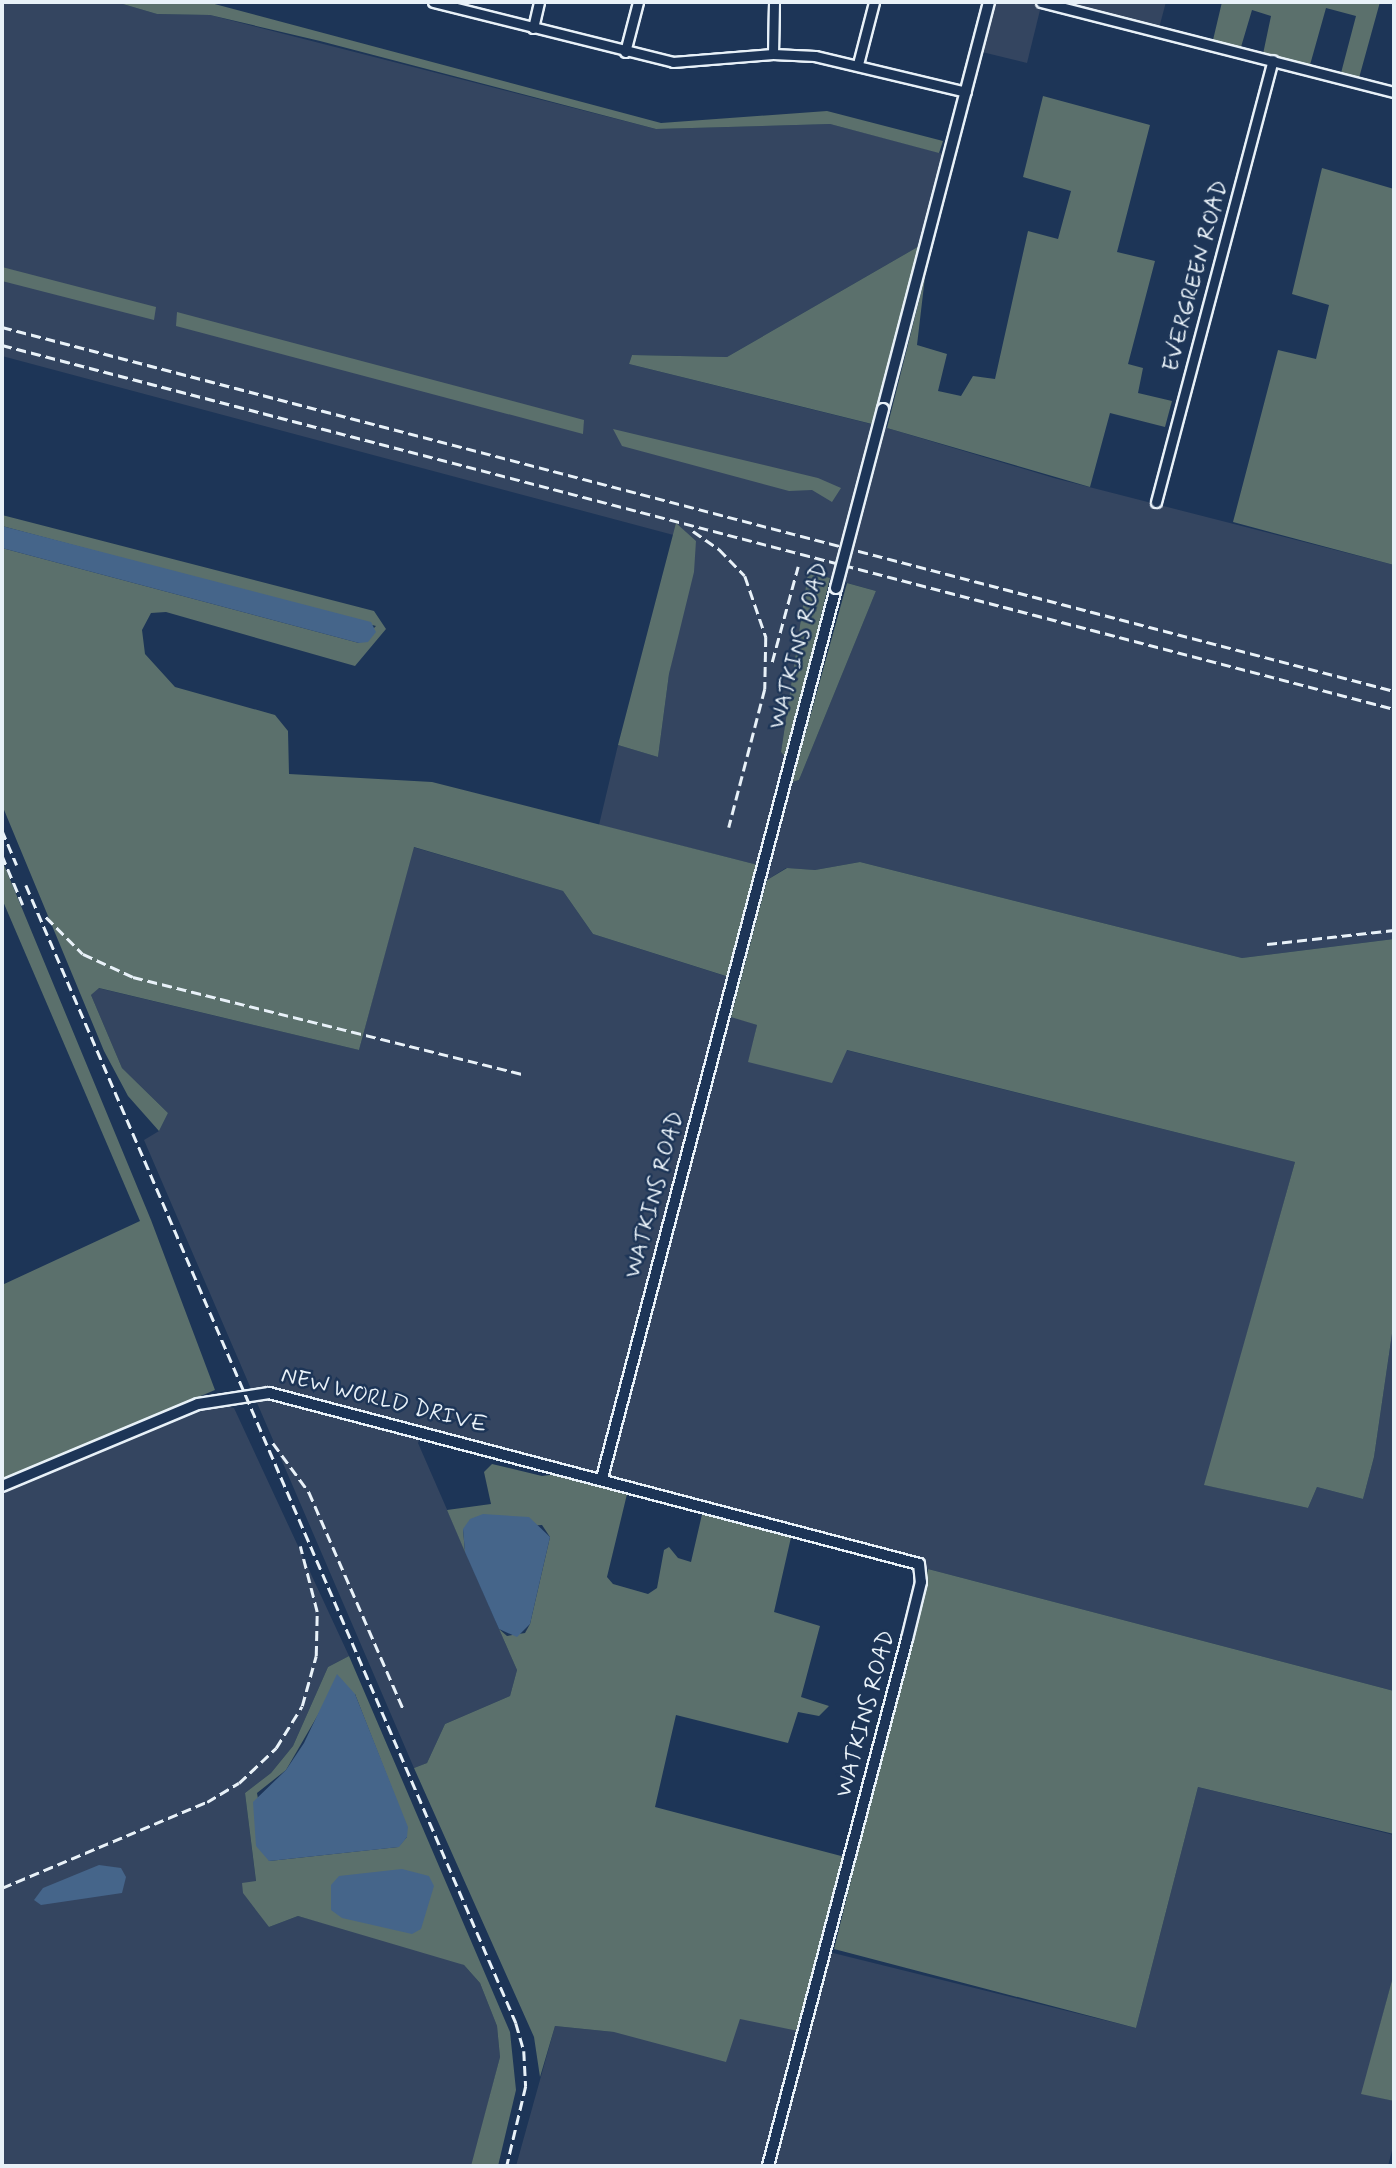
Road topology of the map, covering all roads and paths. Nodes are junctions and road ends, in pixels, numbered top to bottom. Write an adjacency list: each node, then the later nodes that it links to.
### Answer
1 (433, 2): 8 (street)
2 (539, 2): 8 (street)
3 (638, 2): 9 (street)
4 (774, 2): 10 (street)
5 (874, 2): 12 (street)
6 (989, 2): 13 (street, WATKINS ROAD)
7 (1041, 2): 11 (street)
8 (533, 28): 9 (street)
9 (625, 52): 10 (street)
10 (773, 54): 12 (street)
11 (1273, 60): 14 (street); 15 (street, EVERGREEN ROAD)
12 (858, 64): 13 (street)
13 (966, 92): 16 (street, WATKINS ROAD, bridge)
14 (1394, 92)
15 (1156, 502)
16 (602, 1478): 17 (street, NEW WORLD DRIVE); 18 (street, WATKINS ROAD)
17 (2, 1486)
18 (768, 2166)

